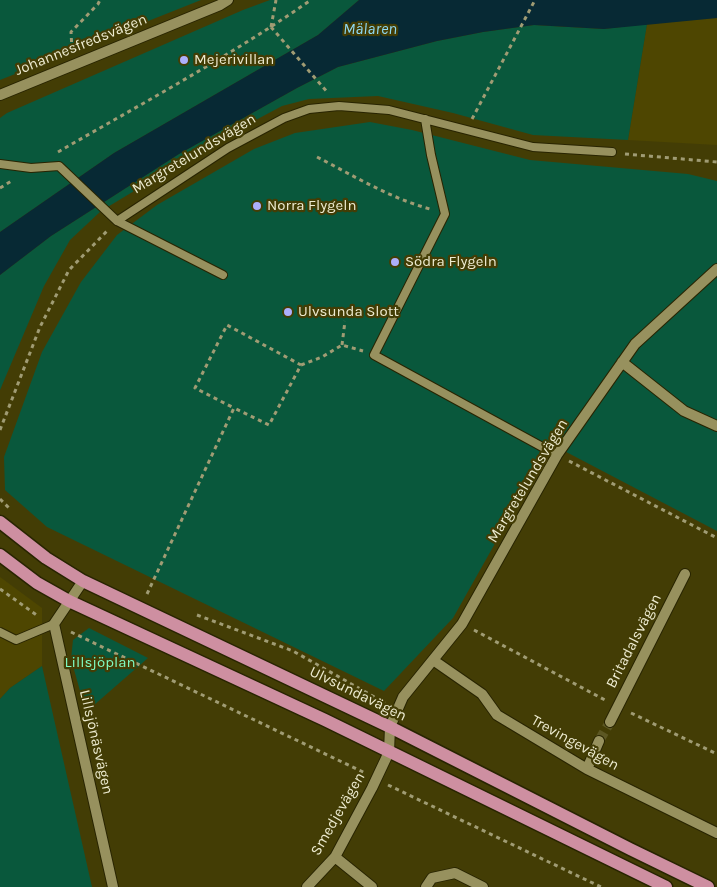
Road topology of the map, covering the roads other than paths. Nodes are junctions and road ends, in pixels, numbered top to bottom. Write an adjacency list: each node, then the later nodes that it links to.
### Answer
1 (228, 0): 2 (street, Johannesfredsvägen)
2 (0, 95)
3 (426, 119): 4 (lane, Margretelundsvägen); 6 (lane, Margretelundsvägen); 11 (lane)
4 (612, 152)
5 (0, 164): 6 (lane)
6 (117, 221): 8 (lane)
7 (717, 269): 9 (street, Margretelundsvägen)
8 (222, 275)
9 (622, 362): 10 (street); 11 (street, Margretelundsvägen)
10 (716, 424)
11 (557, 455): 19 (street, Margretelundsvägen)
12 (0, 522): 15 (main road, Ulvsundavägen)
13 (0, 555): 16 (main road)
14 (685, 574): 20 (street, Britadalsvägen)
15 (83, 581): 16 (street); 21 (main road, Ulvsundavägen)
16 (69, 601): 17 (street); 23 (main road)
17 (54, 624): 18 (lane); 27 (street, Lillsjönäsvägen)
18 (0, 632)
19 (433, 660): 21 (street, Margretelundsvägen); 24 (street, Trevingevägen)
20 (610, 722)
21 (390, 727): 23 (street); 33 (main road, Ulvsundavägen)
22 (600, 742): 24 (street)
23 (389, 752): 26 (street, Smedjevägen); 32 (main road)
24 (587, 769): 25 (street, Trevingevägen)
25 (717, 833)
26 (334, 857): 28 (street, Smedjevägen); 29 (street)
27 (113, 887)
28 (308, 887)
29 (372, 887)
30 (426, 887): 31 (street)
31 (483, 887)
32 (666, 887)
33 (708, 887)

